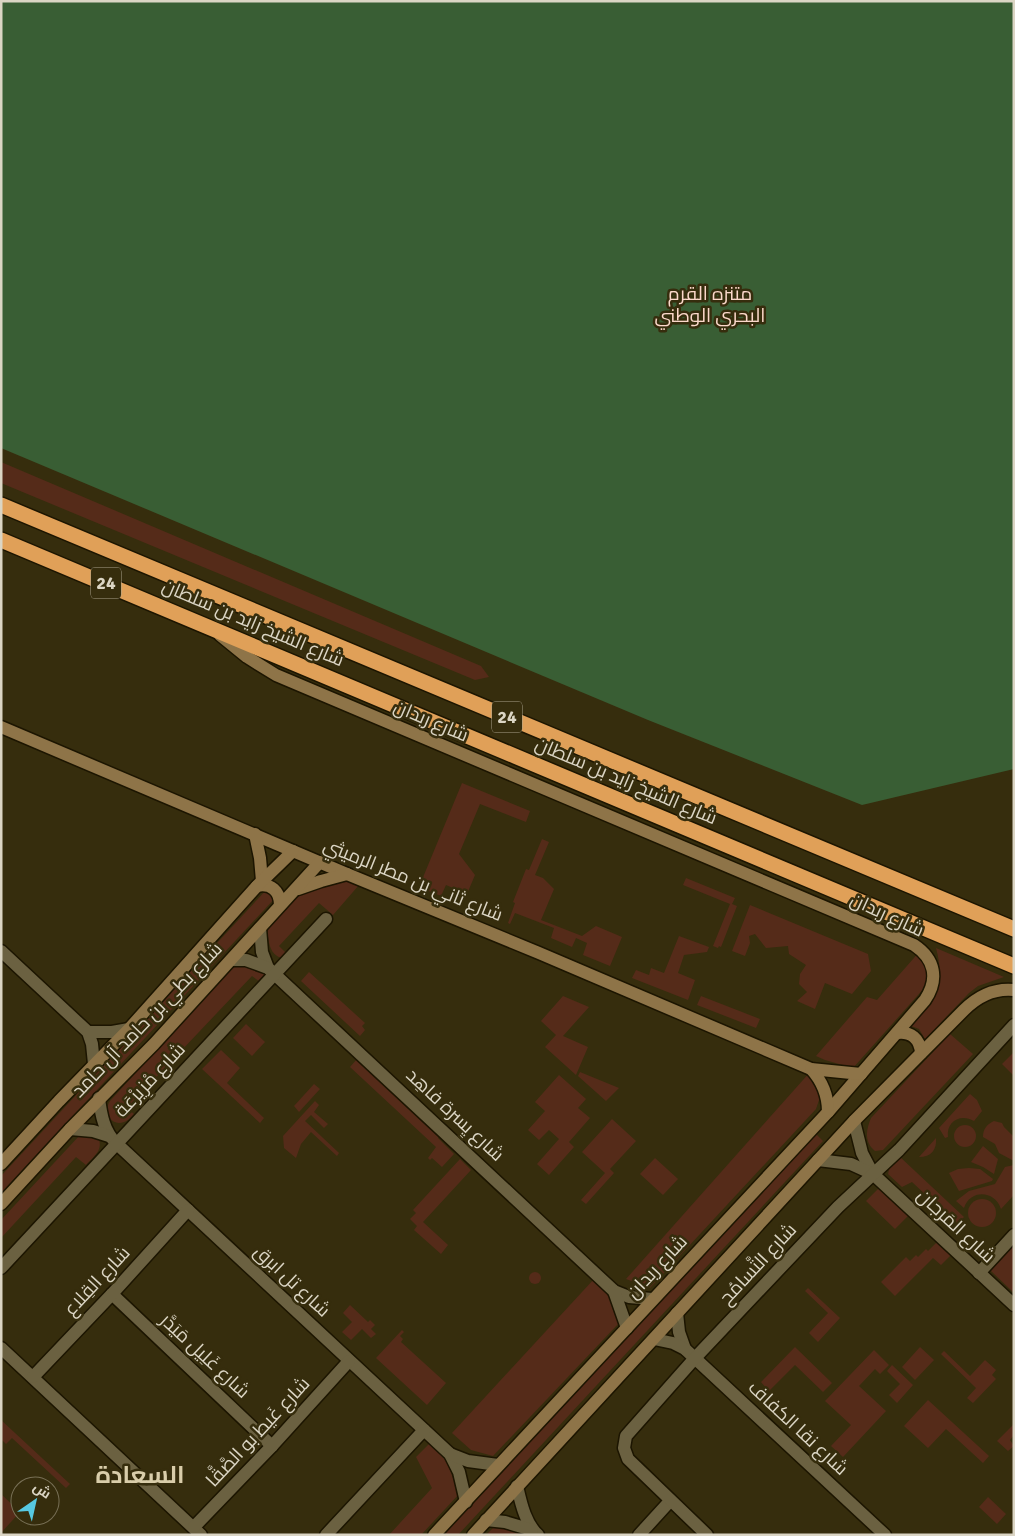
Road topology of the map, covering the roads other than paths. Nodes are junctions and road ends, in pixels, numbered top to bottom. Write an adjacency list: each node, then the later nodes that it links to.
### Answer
1 (1, 505): 14 (highway, شارع الشيخ زايد بن سلطان / 24)
2 (1, 540): 3 (highway, شارع الشيخ زايد بن سلطان / 24)
3 (210, 627): 17 (highway, شارع الشيخ زايد بن سلطان / 24); 23 (main road, شارع ربدان)
4 (1, 727): 5 (main road, شارع ثاني بن مطر الرميثي)
5 (255, 834): 6 (main road, شارع ثاني بن مطر الرميثي); 9 (main road)
6 (293, 851): 7 (main road, شارع ثاني بن مطر الرميثي); 9 (main road, شارع بطي بن حامد آل حامد)
7 (320, 862): 8 (main road, شارع ثاني بن مطر الرميثي); 10 (main road, شارع بطي بن حامد آل حامد)
8 (346, 874): 10 (main road); 26 (main road, شارع ثاني بن مطر الرميثي)
9 (260, 883): 11 (main road); 21 (main road, شارع بطي بن حامد آل حامد)
10 (296, 890): 11 (main road, شارع بطي بن حامد آل حامد)
11 (280, 904): 13 (main road, شارع بطي بن حامد آل حامد)
12 (326, 918): 18 (street, شارع مْزِيرْعَة)
13 (260, 928): 16 (main road, شارع بطي بن حامد آل حامد); 18 (street)
14 (1014, 929)
15 (1, 951): 22 (street)
16 (231, 960): 18 (street, شارع يِسرة فاهِد); 28 (main road, شارع بطي بن حامد آل حامد)
17 (1014, 966)
18 (272, 971): 32 (street, شارع مْزِيرْعَة); 41 (street, شارع يِسرة فاهِد)
19 (1014, 990): 24 (main road)
20 (1014, 1025): 35 (street, شارع التَّسامُح)
21 (129, 1030): 22 (street); 25 (main road, شارع بطي بن حامد آل حامد)
22 (88, 1032): 25 (street)
23 (897, 1033): 24 (main road); 27 (main road, شارع ربدان)
24 (921, 1053): 30 (main road)
25 (94, 1064): 34 (main road, شارع بطي بن حامد آل حامد)
26 (811, 1069): 27 (main road, شارع ثاني بن مطر الرميثي); 29 (main road)
27 (861, 1074): 29 (main road, شارع ربدان)
28 (99, 1098): 31 (main road, شارع بطي بن حامد آل حامد); 32 (street, شارع تل ابرق)
29 (828, 1112): 43 (main road, شارع ربدان)
30 (854, 1121): 33 (main road); 35 (street, شارع المَرجان)
31 (70, 1129): 32 (street, شارع تل ابرق); 36 (main road, شارع بطي بن حامد آل حامد)
32 (112, 1140): 37 (street, شارع تل ابرق); 39 (street, شارع مْزِيرْعَة)
33 (818, 1160): 35 (street, شارع المَرجان); 45 (main road)
34 (1, 1164)
35 (873, 1174): 40 (street, شارع المَرجان); 50 (street, شارع التَّسامُح)
36 (1, 1204)
37 (188, 1210): 42 (street, شارع القِلاع); 51 (street, شارع تل ابرق)
38 (1014, 1235): 40 (street)
39 (1, 1268)
40 (979, 1273): 44 (street, شارع المَرجان)
41 (614, 1292): 43 (street, شارع يِسرة فاهِد); 46 (street, شارع يِسرة فاهِد)
42 (112, 1294): 52 (street, شارع القِلاع); 54 (street, شارع غَلِيل مَيَدَّر)
43 (652, 1299): 46 (main road, شارع ربدان)
44 (1014, 1305)
45 (678, 1314): 47 (main road); 49 (street)
46 (627, 1328): 56 (main road, شارع ربدان)
47 (654, 1339): 49 (street, شارع نقا الكفاف); 57 (main road)
48 (1, 1348): 52 (street)
49 (685, 1350): 50 (street, شارع نقا الكفاف)
50 (695, 1358): 58 (street, شارع التَّسامُح); 68 (street, شارع نقا الكفاف)
51 (349, 1360): 53 (street, شارع تل ابرق); 54 (street, شارع غَيط بو الصَّقَّا)
52 (33, 1377): 61 (street)
53 (424, 1430): 55 (street, شارع تل ابرق); 63 (street)
54 (272, 1446): 61 (street, شارع غَيط بو الصَّقَّا)
55 (450, 1454): 56 (street, شارع تل ابرق); 59 (street, شارع تل ابرق)
56 (498, 1465): 59 (main road, شارع ربدان)
57 (517, 1486): 60 (main road); 62 (street)
58 (670, 1501): 66 (street); 67 (street, شارع التَّسامُح)
59 (466, 1502): 64 (main road, شارع ربدان)
60 (486, 1520): 62 (street); 65 (main road)
61 (198, 1531)
62 (535, 1532)
63 (326, 1535)
64 (434, 1535)
65 (473, 1535)
66 (639, 1535)
67 (707, 1535)
68 (884, 1535)

